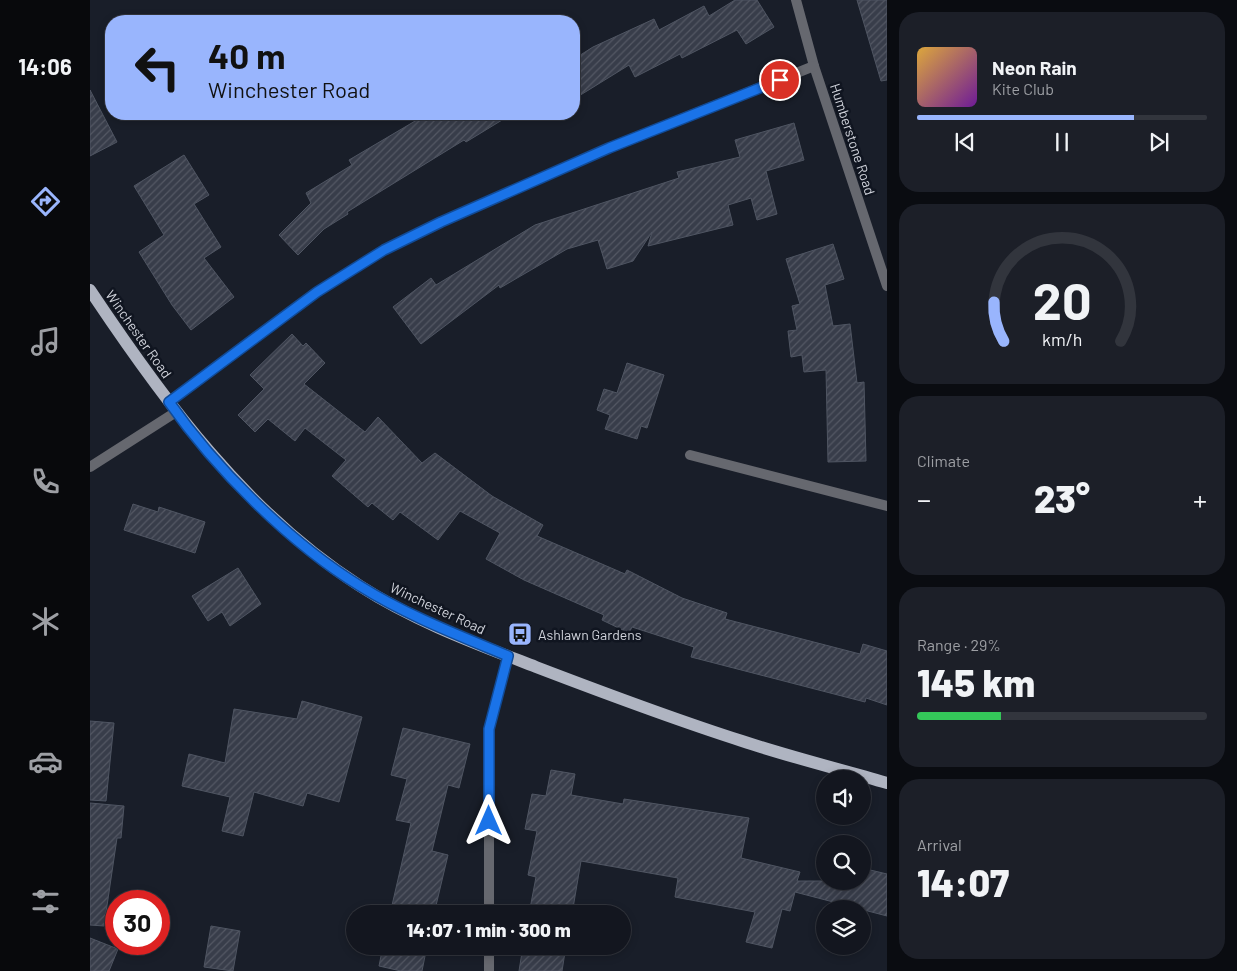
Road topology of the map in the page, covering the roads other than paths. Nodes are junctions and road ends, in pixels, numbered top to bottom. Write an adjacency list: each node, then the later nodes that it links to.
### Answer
1 (796, 0): 2 (street, Humberstone Road)
2 (814, 66): 3 (street, Humberstone Road); 5 (street)
3 (887, 286)
4 (90, 290): 5 (main road, Winchester Road)
5 (172, 407): 7 (street); 9 (main road, Winchester Road)
6 (690, 455): 8 (street)
7 (90, 467)
8 (887, 506)
9 (508, 656): 10 (main road, Winchester Road); 11 (street)
10 (887, 783)
11 (489, 905)
12 (489, 955): 13 (street)
13 (489, 971)

